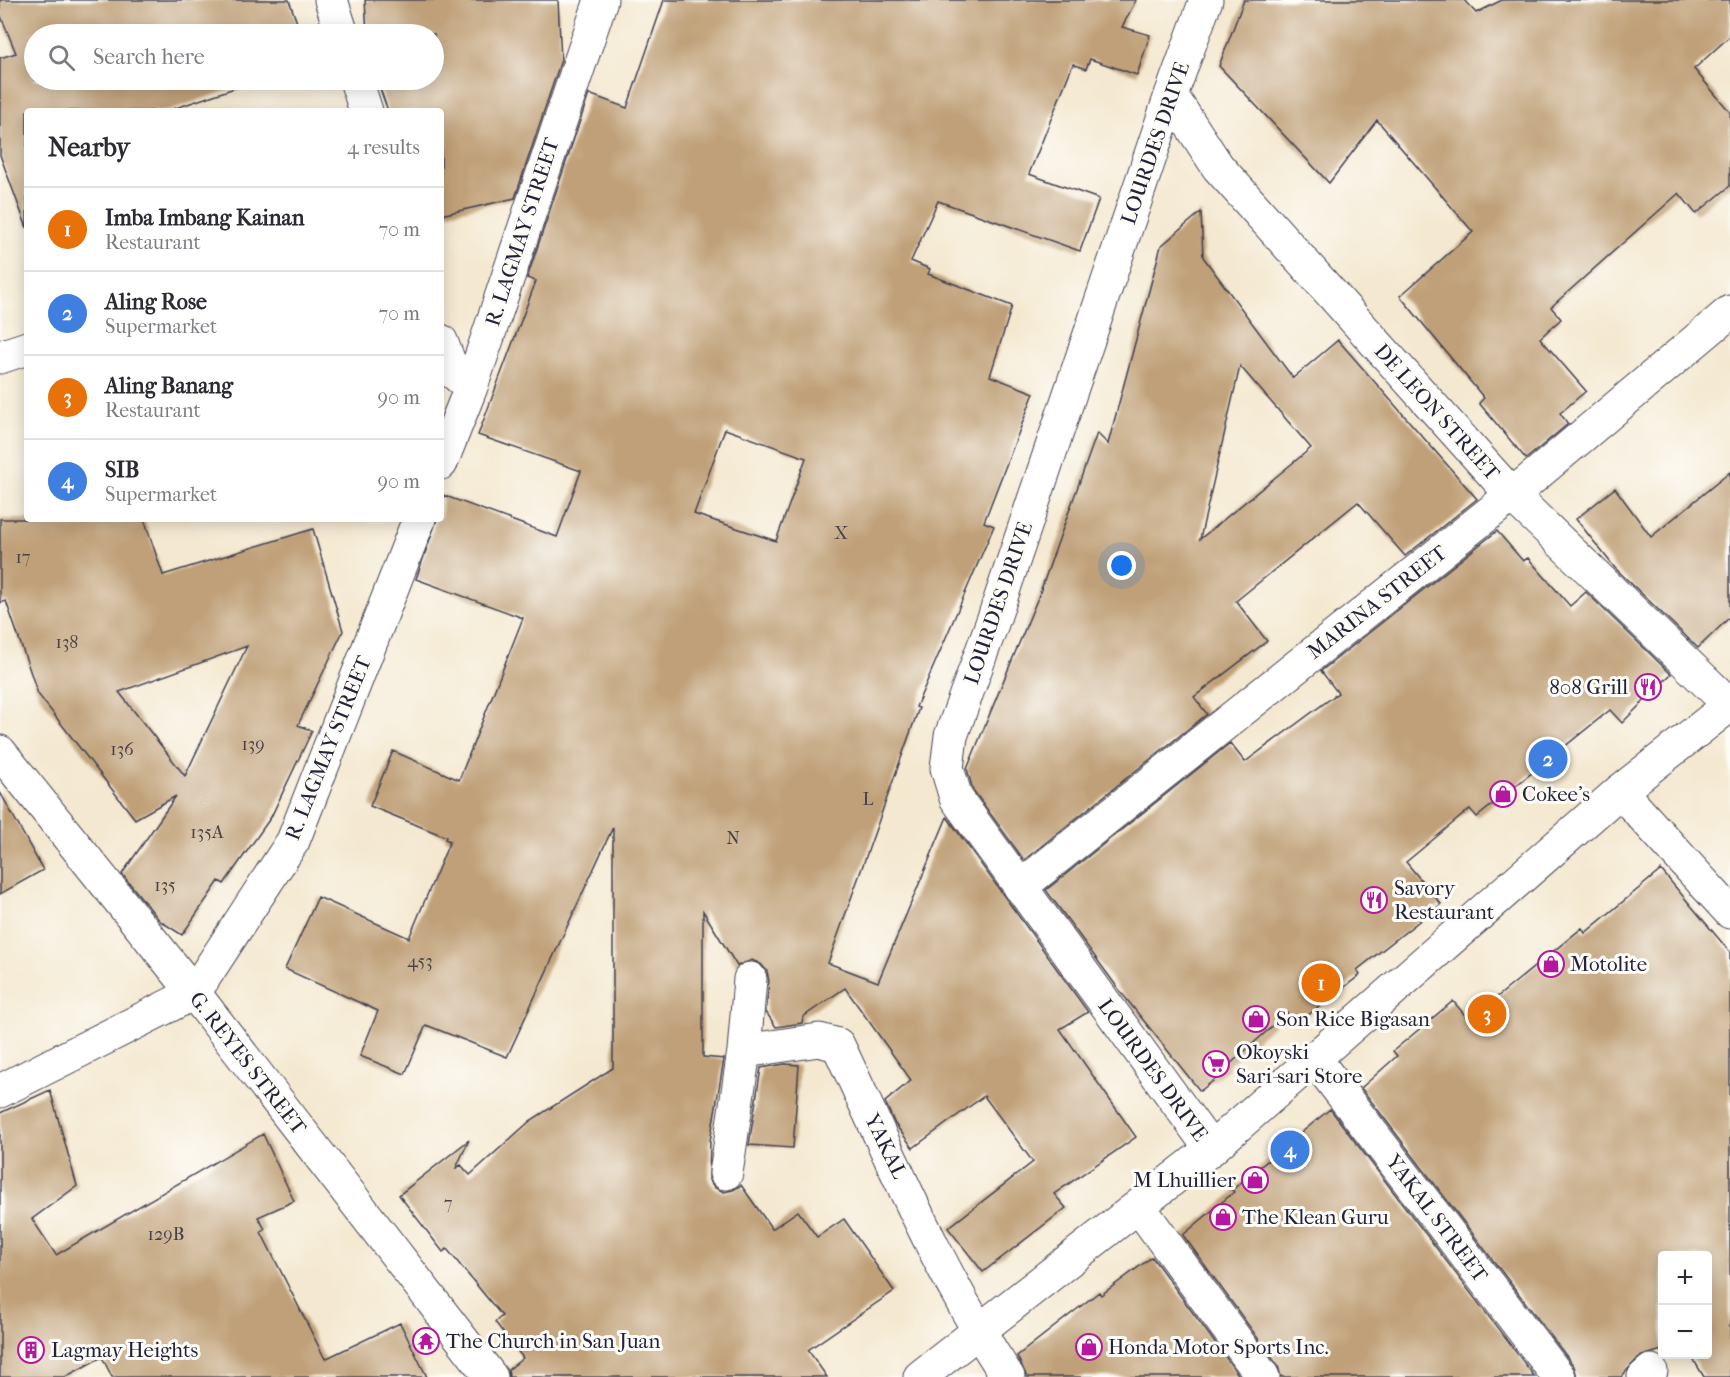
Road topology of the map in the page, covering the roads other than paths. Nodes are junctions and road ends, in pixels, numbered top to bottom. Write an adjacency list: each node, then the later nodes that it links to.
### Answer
1 (331, 0): 4 (street)
2 (601, 0): 12 (street, R. LAGMAY STREET)
3 (1206, 0): 6 (street, LOURDES DRIVE)
4 (339, 24)
5 (359, 90): 7 (street)
6 (1171, 95): 14 (street, DE LEON STREET); 19 (street, LOURDES DRIVE)
7 (365, 108)
8 (1730, 312): 14 (street, MARINA STREET)
9 (24, 349): 11 (street)
10 (444, 349): 12 (street)
11 (0, 357)
12 (471, 387): 13 (street, R. LAGMAY STREET)
13 (444, 455)
14 (1512, 495): 16 (street, DE LEON STREET); 19 (street, MARINA STREET)
15 (418, 522): 22 (street, R. LAGMAY STREET)
16 (1730, 705): 18 (street)
17 (0, 752): 22 (street, G. REYES STREET)
18 (1620, 791): 20 (street); 24 (street)
19 (1020, 887): 26 (street, LOURDES DRIVE)
20 (1730, 912)
21 (750, 979): 23 (street)
22 (194, 993): 25 (street, R. LAGMAY STREET); 30 (street, G. REYES STREET)
23 (744, 1051): 27 (street); 29 (street, YAKAL)
24 (1315, 1059): 26 (street); 34 (street, YAKAL STREET)
25 (0, 1092)
26 (1211, 1149): 28 (street)
27 (726, 1173)
28 (1139, 1207): 29 (street); 33 (street)
29 (977, 1331): 31 (street); 32 (street, YAKAL)
30 (491, 1377)
31 (920, 1377)
32 (1008, 1377)
33 (1263, 1377)
34 (1559, 1377)

